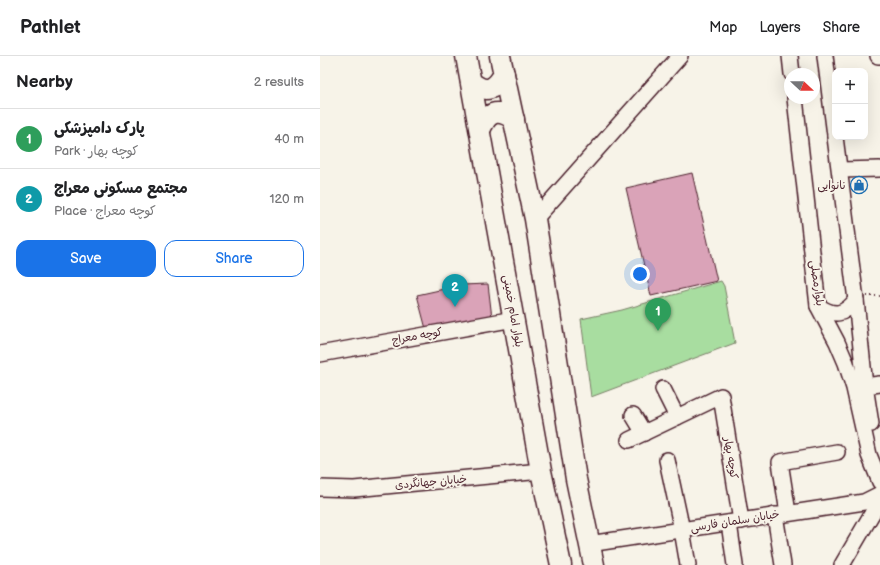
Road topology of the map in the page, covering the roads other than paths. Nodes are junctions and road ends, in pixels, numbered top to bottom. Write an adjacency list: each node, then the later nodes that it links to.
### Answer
1 (466, 56): 7 (main road, بلوار امام خمینی)
2 (680, 56): 15 (street)
3 (790, 56): 6 (street)
4 (824, 56): 9 (street)
5 (502, 65): 7 (main road); 10 (main road)
6 (791, 68)
7 (471, 82): 11 (main road, بلوار امام خمینی)
8 (796, 104): 17 (street, بلوارمصلی)
9 (832, 114)
10 (514, 119): 11 (main road); 15 (main road)
11 (480, 130): 18 (main road, بلوار امام خمینی)
12 (836, 140): 14 (street)
13 (880, 169): 14 (street)
14 (840, 170): 16 (street)
15 (535, 219): 40 (main road)
16 (856, 300): 17 (street); 19 (street)
17 (818, 306): 20 (street, بلوارمصلی)
18 (514, 319): 21 (street, کوچه معراج); 32 (main road, بلوار امام خمینی)
19 (860, 339): 20 (street); 23 (street)
20 (837, 342): 33 (street, بلوارمصلی)
21 (320, 354)
22 (880, 384): 23 (street)
23 (865, 386): 30 (street)
24 (663, 389): 26 (street)
25 (633, 415): 27 (street)
26 (677, 417): 27 (street); 38 (street, کوچه بهار)
27 (644, 433): 28 (street)
28 (629, 440)
29 (837, 452): 37 (street)
30 (880, 455)
31 (667, 460): 39 (street)
32 (541, 471): 34 (street, خیابان جهانگردی); 41 (main road, بلوار امام خمینی)
33 (880, 482)
34 (320, 488)
35 (880, 494): 37 (street, خیابان سلمان فارسی)
36 (880, 500): 46 (street)
37 (781, 514): 38 (street, خیابان سلمان فارسی); 45 (street)
38 (735, 522): 39 (street, خیابان سلمان فارسی); 44 (street, کوچه بهار)
39 (682, 530): 40 (street, خیابان سلمان فارسی); 43 (street)
40 (589, 544): 42 (main road)
41 (561, 565)
42 (594, 565)
43 (688, 565)
44 (735, 565)
45 (783, 565)
46 (842, 565)

